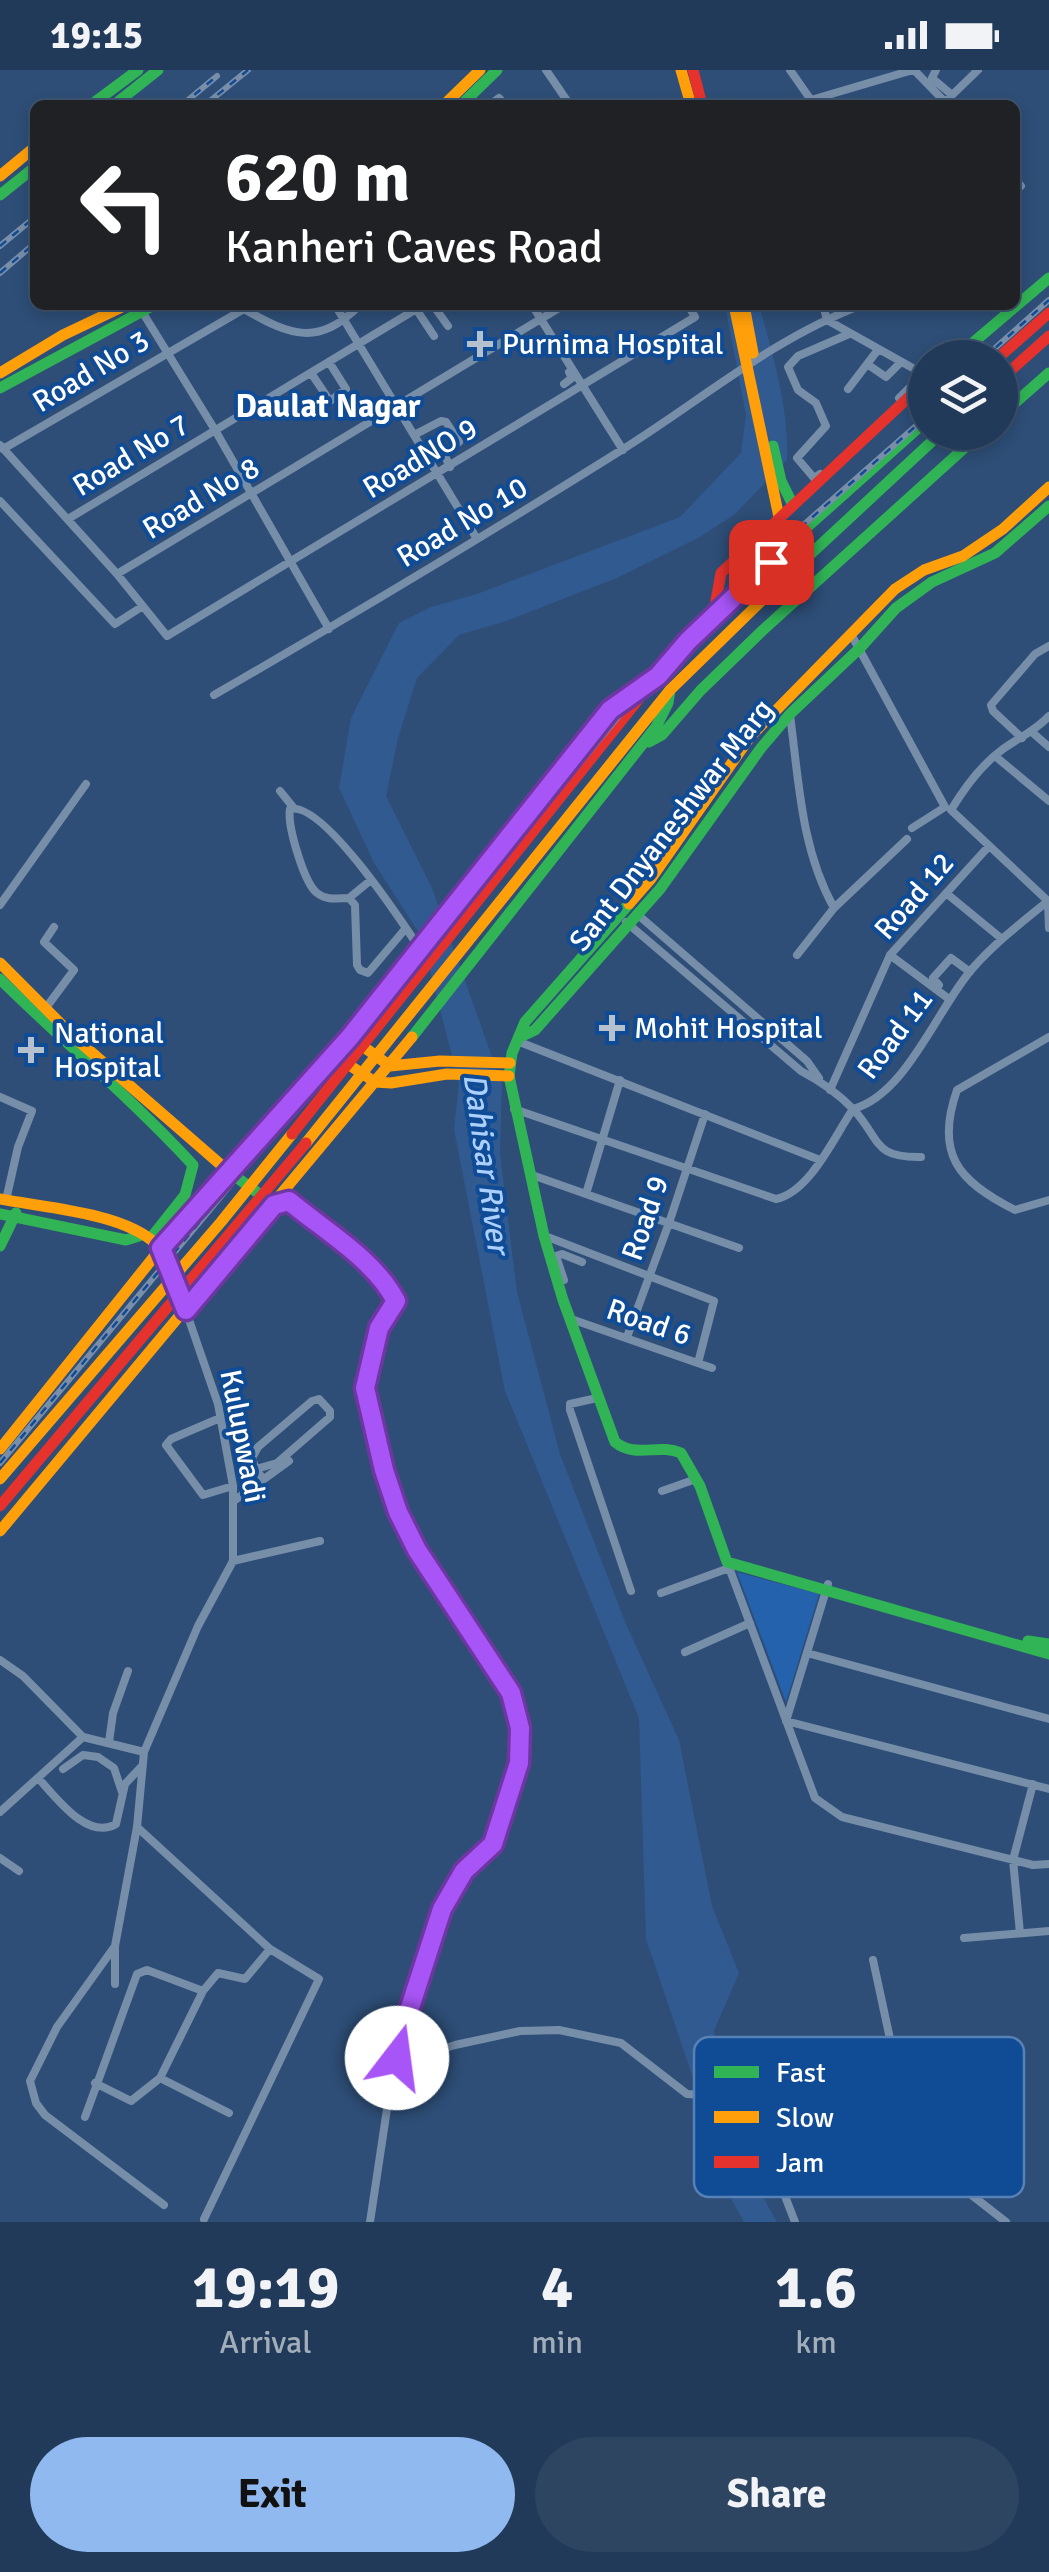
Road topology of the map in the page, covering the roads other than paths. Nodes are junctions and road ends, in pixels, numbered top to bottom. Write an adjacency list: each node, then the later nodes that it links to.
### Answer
1 (158, 70): 10 (main road)
2 (497, 70): 11 (main road)
3 (546, 70): 15 (street)
4 (681, 70): 16 (main road)
5 (692, 70): 17 (main road)
6 (790, 70): 9 (street)
7 (936, 70): 18 (street)
8 (978, 70): 20 (street)
9 (919, 72): 19 (street)
10 (137, 73): 12 (main road); 13 (main road)
11 (477, 80): 14 (main road)
12 (98, 100)
13 (118, 100)
14 (451, 100)
15 (567, 100)
16 (690, 100)
17 (701, 100)
18 (947, 100)
19 (947, 100)
20 (949, 100)
21 (30, 151): 22 (main road)
22 (2, 171)
23 (30, 171): 24 (main road)
24 (0, 195)
25 (1049, 278): 26 (main road)
26 (1020, 302)
27 (116, 310): 53 (main road)
28 (140, 310): 60 (main road)
29 (146, 310): 59 (street)
30 (242, 310): 59 (street, Road No 3)
31 (246, 310): 47 (street, Road No 3)
32 (338, 310): 47 (street)
33 (355, 310): 47 (street, Road No 3)
34 (419, 310): 56 (street, Road No 7)
35 (425, 310): 51 (street)
36 (428, 310): 49 (street)
37 (535, 310): 46 (street)
38 (555, 310): 46 (street, Road No 8)
39 (691, 310): 69 (street, RoadNO 9)
40 (735, 310): 85 (main road)
41 (745, 310): 85 (main road)
42 (825, 310): 48 (street)
43 (851, 310): 48 (street, Road No 10)
44 (1011, 310): 54 (main road)
45 (1049, 313): 55 (main road)
46 (541, 318): 69 (street); 74 (street, Road No 8)
47 (344, 320): 56 (street)
48 (828, 320): 50 (street); 57 (street, Road No 10)
49 (448, 326)
50 (849, 334): 58 (street); 65 (street)
51 (434, 336)
52 (1049, 336): 64 (main road)
53 (55, 340): 60 (main road); 66 (main road)
54 (975, 340)
55 (1018, 340)
56 (358, 344): 62 (street, Road No 7); 74 (street)
57 (773, 350): 65 (street); 79 (street, Road No 10)
58 (877, 351): 61 (street); 63 (street)
59 (166, 353): 75 (street); 78 (street, Road No 3)
60 (61, 354): 70 (main road)
61 (900, 362): 63 (street); 65 (street)
62 (330, 364): 68 (street, Road No 7); 68 (street)
63 (867, 364): 71 (street)
64 (1018, 364)
65 (788, 367)
66 (0, 373)
67 (1049, 373): 73 (main road)
68 (312, 374): 75 (street, Road No 7)
69 (570, 385): 79 (street); 82 (street, RoadNO 9)
70 (0, 388)
71 (848, 388)
72 (908, 398): 88 (main road)
73 (1018, 400)
74 (397, 407): 76 (street); 86 (street, Road No 8)
75 (215, 430): 86 (street); 91 (street, Road No 7)
76 (414, 435): 82 (street); 83 (street)
77 (908, 438): 96 (main road)
78 (2, 447): 91 (street)
79 (623, 450): 92 (street, Road No 10)
80 (923, 450): 102 (main road)
81 (962, 450): 108 (main road)
82 (450, 466): 83 (street, RoadNO 9)
83 (438, 474): 92 (street); 93 (street, RoadNO 9)
84 (1049, 487): 98 (main road, Sant Dnyaneshwar Marg)
85 (779, 492): 88 (main road); 90 (main road)
86 (252, 494): 93 (street); 94 (street, Road No 8)
87 (0, 500): 95 (street)
88 (793, 504): 90 (main road)
89 (1049, 506): 100 (main road, Sant Dnyaneshwar Marg)
90 (778, 517): 96 (main road)
91 (68, 519): 94 (street)
92 (477, 539): 97 (street, Road No 10)
93 (290, 563): 95 (street, RoadNO 9); 97 (street)
94 (117, 574): 95 (street)
95 (143, 606)
96 (713, 617): 101 (main road)
97 (329, 629): 103 (street, Road No 10)
98 (851, 634): 100 (street); 104 (main road, Sant Dnyaneshwar Marg)
99 (1049, 646): 107 (street)
100 (860, 648): 104 (main road, Sant Dnyaneshwar Marg); 115 (street)
101 (658, 676): 129 (main road); 187 (main road)
102 (670, 690): 108 (main road); 193 (main road)
103 (214, 695)
104 (786, 709): 123 (street); 124 (main road, Sant Dnyaneshwar Marg)
105 (1049, 716): 106 (street)
106 (1032, 733): 107 (street); 109 (street)
107 (1022, 738): 110 (street)
108 (642, 745): 139 (main road)
109 (1049, 747)
110 (994, 756): 113 (street); 117 (street)
111 (86, 784): 122 (street)
112 (280, 790): 114 (street)
113 (1049, 801)
114 (293, 807): 118 (street); 120 (street)
115 (912, 828)
116 (907, 839): 123 (street)
117 (989, 846): 119 (street, Road 12); 121 (street)
118 (371, 880): 120 (street); 126 (street)
119 (946, 893): 128 (street); 131 (street, Road 12)
120 (349, 898): 126 (street)
121 (1048, 901): 127 (street); 128 (street, Road 11)
122 (0, 905)
123 (834, 908): 130 (street)
124 (628, 915): 142 (main road, Sant Dnyaneshwar Marg); 149 (street, Road 11)
125 (54, 926): 138 (street)
126 (406, 928): 129 (street)
127 (1049, 928)
128 (1002, 939): 133 (street, Road 11)
129 (419, 951): 139 (main road); 140 (main road)
130 (797, 955)
131 (890, 956): 137 (street); 149 (street, Road 12)
132 (0, 963): 138 (main road)
133 (966, 969): 134 (street); 136 (street); 137 (street, Road 11)
134 (954, 976)
135 (0, 978): 167 (main road)
136 (941, 987)
137 (949, 999): 151 (street, Road 11)
138 (44, 1010): 158 (main road)
139 (424, 1022): 144 (main road)
140 (350, 1037): 143 (main road); 144 (main road)
141 (1049, 1037): 161 (street)
142 (519, 1039): 146 (main road); 147 (street)
143 (334, 1054): 148 (main road); 158 (main road)
144 (390, 1066): 145 (main road); 148 (main road)
145 (440, 1068): 146 (main road); 148 (main road)
146 (502, 1069): 152 (main road)
147 (620, 1080): 153 (street); 154 (street)
148 (376, 1082): 163 (main road)
149 (830, 1090): 151 (street, Road 11)
150 (0, 1097): 164 (street)
151 (853, 1109): 155 (street); 156 (street)
152 (514, 1110): 154 (street); 159 (main road)
153 (704, 1114): 156 (street); 157 (street, Road 9)
154 (602, 1140): 157 (street); 160 (street)
155 (921, 1157)
156 (820, 1160): 157 (street)
157 (686, 1168): 166 (street, Road 9)
158 (228, 1171): 163 (main road); 167 (main road)
159 (532, 1174): 160 (street); 168 (main road)
160 (586, 1194): 166 (street)
161 (1049, 1200)
162 (20, 1205): 164 (main road); 165 (main road); 169 (main road)
163 (274, 1205): 177 (main road); 237 (street)
164 (1, 1206): 165 (main road)
165 (14, 1218): 169 (main road); 170 (main road)
166 (669, 1224): 171 (street); 174 (street, Road 9)
167 (168, 1234): 169 (main road, Kulupwadi); 169 (main road); 177 (main road, Kulupwadi); 184 (main road)
168 (544, 1236): 172 (street); 175 (main road)
169 (145, 1237)
170 (0, 1246)
171 (739, 1248)
172 (572, 1252): 173 (street); 174 (street); 175 (street)
173 (582, 1262)
174 (648, 1277): 179 (street, Road 9); 180 (street)
175 (561, 1280): 176 (street); 178 (main road)
176 (577, 1280)
177 (186, 1310): 183 (street, Kulupwadi); 194 (main road)
178 (571, 1319): 179 (street, Road 6); 182 (main road)
179 (627, 1337): 180 (street, Road 6)
180 (698, 1363): 181 (street, Road 6)
181 (712, 1368)
182 (598, 1398): 189 (main road); 199 (street)
183 (220, 1418): 190 (street, Kulupwadi); 190 (street)
184 (0, 1449)
185 (289, 1461): 188 (street)
186 (256, 1470): 186 (street); 188 (street)
187 (0, 1480)
188 (262, 1480): 192 (street)
189 (696, 1480): 191 (street); 197 (main road)
190 (233, 1486): 192 (street, Kulupwadi)
191 (662, 1491)
192 (235, 1500): 196 (street, Kulupwadi)
193 (0, 1506)
194 (0, 1531)
195 (320, 1540): 196 (street)
196 (233, 1561): 213 (street, Kulupwadi)
197 (727, 1563): 198 (main road); 200 (street); 201 (street)
198 (827, 1587): 202 (main road); 205 (street)
199 (630, 1591)
200 (661, 1594)
201 (750, 1623): 204 (street); 210 (street)
202 (976, 1629): 203 (main road); 206 (main road)
203 (1049, 1644)
204 (686, 1652)
205 (807, 1654): 209 (street); 210 (street)
206 (1049, 1654)
207 (0, 1660): 211 (street)
208 (128, 1672): 212 (street)
209 (1049, 1718)
210 (786, 1721): 217 (street); 225 (street)
211 (83, 1737): 212 (street); 216 (street)
212 (109, 1742): 213 (street)
213 (144, 1752): 214 (street, Kulupwadi)
214 (142, 1766): 219 (street); 223 (street, Kulupwadi)
215 (63, 1769): 219 (street)
216 (38, 1778): 220 (street); 221 (street)
217 (1032, 1784): 218 (street); 225 (street)
218 (1049, 1788)
219 (122, 1792): 221 (street)
220 (0, 1812)
221 (120, 1815): 222 (street)
222 (107, 1821)
223 (137, 1828): 231 (street, Kulupwadi); 232 (street)
224 (0, 1858): 227 (street)
225 (1013, 1860): 226 (street); 229 (street)
226 (1049, 1864)
227 (19, 1871)
228 (1049, 1931): 229 (street)
229 (1020, 1933): 230 (street)
230 (964, 1938)
231 (115, 1946): 234 (street, Kulupwadi); 245 (street)
232 (270, 1949): 235 (street); 246 (street)
233 (873, 1960): 236 (street)
234 (115, 1984)
235 (203, 1990): 238 (street); 239 (street)
236 (890, 2037)
237 (397, 2058): 240 (street); 247 (street)
238 (160, 2078): 239 (street); 241 (street)
239 (95, 2083): 242 (street)
240 (694, 2094)
241 (229, 2113)
242 (85, 2118)
243 (785, 2197): 248 (street)
244 (974, 2197): 249 (street)
245 (164, 2205)
246 (204, 2219)
247 (370, 2222)
248 (795, 2222)
249 (1006, 2222)

